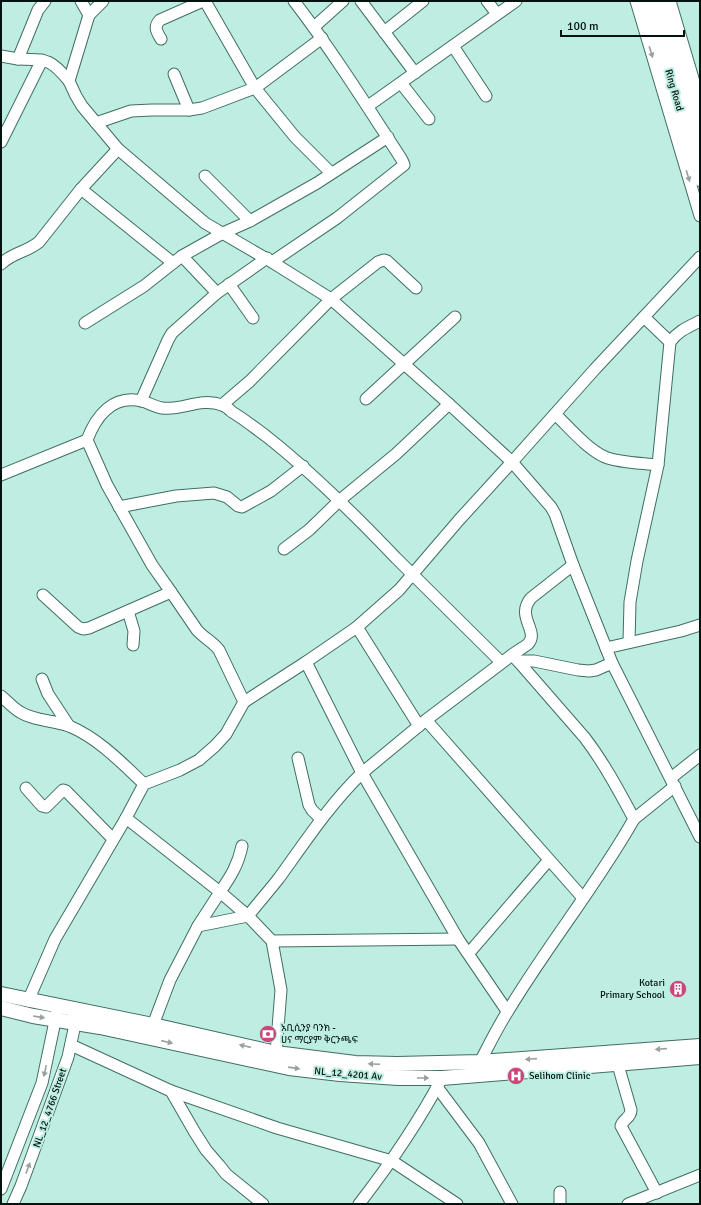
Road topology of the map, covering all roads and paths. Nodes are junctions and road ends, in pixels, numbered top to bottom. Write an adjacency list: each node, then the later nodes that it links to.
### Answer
1 (45, 1): 23 (street)
2 (81, 1): 16 (street)
3 (103, 1): 16 (street)
4 (204, 1): 20 (street); 29 (street)
5 (294, 1): 17 (street)
6 (343, 1): 17 (street)
7 (361, 1): 18 (street)
8 (423, 1): 18 (street)
9 (486, 1): 15 (street)
10 (516, 1): 15 (street)
11 (636, 1): 44 (street, one-way to 44)
12 (648, 1): 42 (highway, Ring Road)
13 (660, 1): 37 (highway, Ring Road)
14 (670, 1): 31 (street)
15 (497, 14): 21 (street)
16 (89, 15): 27 (street)
17 (314, 27): 19 (street)
18 (384, 32): 25 (street)
19 (322, 38): 29 (street); 32 (street)
20 (161, 39)
21 (453, 46): 25 (street); 30 (street)
22 (1, 56): 23 (street)
23 (18, 59): 24 (street)
24 (42, 60): 27 (street); 38 (street)
25 (415, 73): 28 (street)
26 (174, 74): 33 (street)
27 (69, 81): 35 (street)
28 (401, 83): 32 (street); 34 (street)
29 (255, 88): 33 (street); 40 (street)
30 (486, 96)
31 (700, 102)
32 (368, 106): 36 (street)
33 (189, 110): 35 (street)
34 (429, 119)
35 (96, 123): 39 (street)
36 (388, 137): 40 (street); 49 (street)
37 (700, 138)
38 (1, 142)
39 (118, 149): 43 (street); 46 (street)
40 (331, 173): 45 (street)
41 (205, 176): 45 (street)
42 (700, 178)
43 (81, 189): 50 (street); 51 (street)
44 (700, 216)
45 (250, 221): 46 (street)
46 (224, 233): 47 (street); 49 (street)
47 (182, 256): 50 (street); 54 (street)
48 (700, 257): 57 (street)
49 (270, 260): 52 (street); 55 (street)
50 (173, 263): 60 (street)
51 (1, 264)
52 (229, 284): 54 (street); 58 (street)
53 (416, 288): 55 (street)
54 (217, 293): 64 (street)
55 (331, 299): 62 (street); 66 (street)
56 (455, 317): 62 (street)
57 (644, 317): 61 (street); 67 (street)
58 (253, 318)
59 (700, 321): 61 (street)
60 (85, 323)
61 (670, 342): 70 (street)
62 (404, 363): 63 (street); 65 (street)
63 (366, 399)
64 (141, 401): 66 (street); 68 (street)
65 (449, 404): 69 (street); 73 (street)
66 (222, 405): 71 (street)
67 (555, 414): 69 (street); 70 (street)
68 (88, 440): 72 (street); 74 (street)
69 (512, 462): 76 (street); 77 (street)
70 (658, 465): 83 (street)
71 (303, 466): 73 (street); 74 (street)
72 (1, 475)
73 (340, 500): 75 (street); 77 (street)
74 (119, 507): 78 (street)
75 (284, 549)
76 (573, 565): 85 (street); 86 (street)
77 (412, 574): 82 (street); 88 (street)
78 (171, 592): 80 (street); 92 (street)
79 (43, 595): 80 (street)
80 (128, 611): 84 (street)
81 (700, 625): 83 (street)
82 (357, 627): 87 (street); 93 (street)
83 (628, 642): 85 (street)
84 (133, 645)
85 (606, 648): 89 (street)
86 (515, 658): 88 (street); 89 (street); 103 (street)
87 (306, 662): 92 (street); 97 (street)
88 (501, 662): 93 (street)
89 (612, 664): 98 (street)
90 (42, 679): 94 (street)
91 (1, 696): 94 (street)
92 (244, 702): 99 (street)
93 (422, 723): 97 (street); 107 (street)
94 (69, 726): 99 (street)
95 (700, 755): 98 (street)
96 (298, 758): 102 (street)
97 (362, 773): 102 (street); 112 (street)
98 (673, 782): 103 (street); 104 (street)
99 (144, 784): 101 (street)
100 (26, 788): 105 (street)
101 (126, 818): 105 (street); 108 (street)
102 (321, 819): 110 (street)
103 (634, 819): 109 (street)
104 (700, 837)
105 (113, 839): 116 (street)
106 (242, 846): 108 (street)
107 (548, 860): 109 (street); 114 (street)
108 (220, 892): 110 (street); 111 (street)
109 (583, 898): 118 (street)
110 (248, 916): 111 (street); 113 (street)
111 (198, 926): 121 (street)
112 (458, 938): 113 (street); 114 (street)
113 (272, 941): 124 (street)
114 (469, 953): 118 (street)
115 (1, 994): 116 (main road, NL_12_4201 Av)
116 (28, 1001): 119 (main road, NL_12_4201 Av)
117 (1, 1008): 119 (main road, NL_12_4201 Av, one-way to 119)
118 (507, 1011): 126 (street)
119 (57, 1013): 120 (main road, NL_12_4201 Av); 132 (street, NL_12_4766 Street, one-way to 132)
120 (77, 1017): 121 (main road, NL_12_4201 Av); 122 (street, NL_12_4766 Street); 128 (main road, NL_12_4201 Av, one-way to 128)
121 (153, 1025): 124 (main road, NL_12_4201 Av, one-way to 121)
122 (71, 1046): 129 (street); 135 (street, NL_12_4766 Street, one-way to 122)
123 (700, 1046): 126 (main road, NL_12_4201 Av, one-way to 126)
124 (276, 1053): 126 (main road, NL_12_4201 Av, one-way to 124)
125 (700, 1057): 127 (main road, NL_12_4201 Av)
126 (480, 1062)
127 (618, 1065): 128 (main road, NL_12_4201 Av); 134 (street)
128 (440, 1082): 130 (street); 139 (street)
129 (172, 1091): 130 (street); 136 (street)
130 (392, 1161): 137 (street); 138 (street)
131 (700, 1175): 134 (street)
132 (1, 1189)
133 (560, 1192): 140 (street)
134 (657, 1193): 141 (street)
135 (13, 1204)
136 (263, 1204)
137 (359, 1204)
138 (457, 1204)
139 (512, 1204)
140 (560, 1204)
141 (628, 1204)

